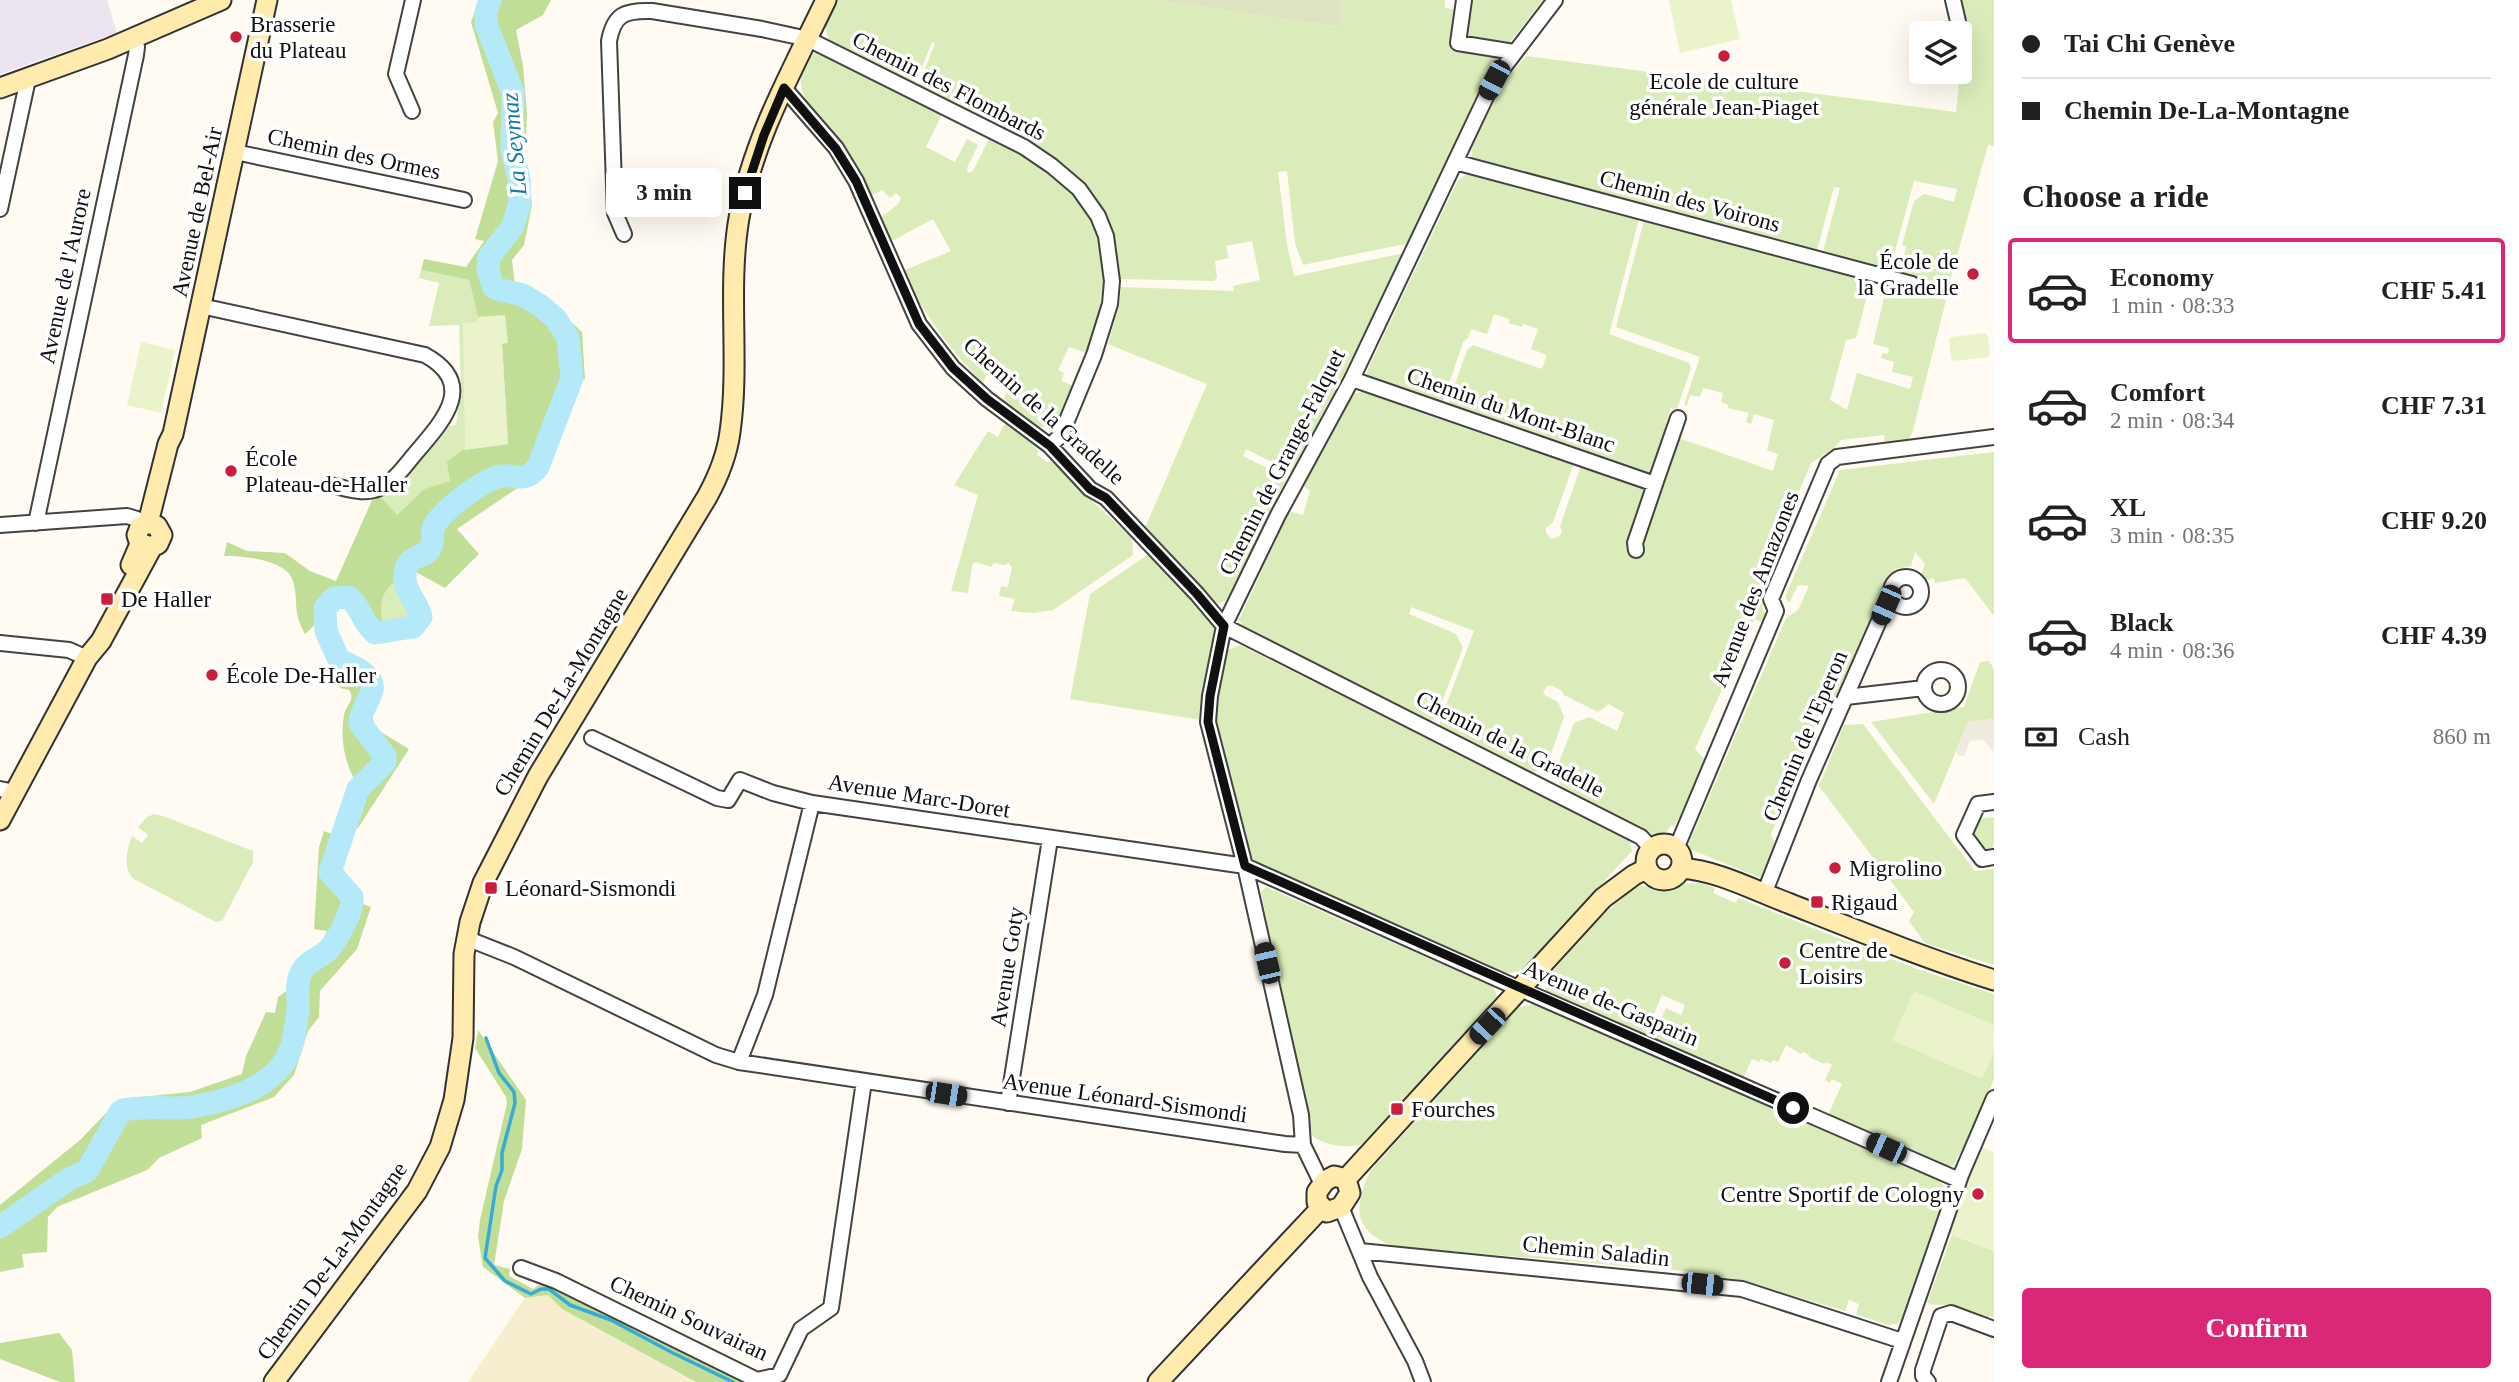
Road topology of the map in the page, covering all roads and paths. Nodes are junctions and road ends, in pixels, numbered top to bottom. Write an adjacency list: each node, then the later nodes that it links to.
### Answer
1 (221, 0): 9 (street)
2 (267, 0): 16 (street, Avenue de Bel-Air)
3 (413, 0): 15 (street)
4 (826, 0): 10 (street, Chemin De-La-Montagne)
5 (1464, 0): 11 (street)
6 (1555, 0): 11 (street, Chemin de Grange-Falquet)
7 (1953, 0): 8 (street)
8 (1958, 21)
9 (135, 39): 12 (street); 29 (street, Avenue de l'Aurore)
10 (808, 39): 14 (street, Chemin De-La-Montagne); 20 (street, Chemin des Flombards); 26 (street, Chemin des Flombards)
11 (1514, 52): 17 (street, Chemin de Grange-Falquet)
12 (28, 79): 13 (street); 19 (street)
13 (0, 88)
14 (784, 88): 26 (street, Chemin de la Gradelle); 51 (street, Chemin De-La-Montagne)
15 (412, 111)
16 (235, 152): 18 (street, Chemin des Ormes); 22 (street, Avenue de Bel-Air)
17 (1455, 162): 21 (street, Chemin des Voirons); 23 (street, Chemin de Grange-Falquet)
18 (464, 200)
19 (0, 209)
20 (624, 233)
21 (1912, 284)
22 (201, 306): 28 (street); 31 (street, Avenue de Bel-Air)
23 (1352, 379): 27 (street, Chemin du Mont-Blanc); 34 (street, Chemin de Grange-Falquet)
24 (1678, 418): 27 (street)
25 (1994, 437): 47 (street, Avenue des Amazones)
26 (1050, 446): 34 (street, Chemin de la Gradelle)
27 (1655, 484): 32 (street)
28 (331, 485)
29 (36, 523): 30 (street); 31 (street)
30 (0, 525)
31 (149, 533): 36 (street, Avenue de Bel-Air)
32 (1636, 550)
33 (1894, 601): 38 (street, Chemin de l'Eperon)
34 (1224, 626): 45 (street, Chemin de la Gradelle); 48 (street, Chemin de Grange-Falquet)
35 (0, 643): 36 (street)
36 (87, 658): 40 (street, Avenue de Bel-Air)
37 (1924, 688): 38 (street)
38 (1846, 697): 50 (street, Chemin de l'Eperon)
39 (592, 738): 42 (street)
40 (8, 790): 43 (street, Avenue de Bel-Air)
41 (1994, 802): 46 (street)
42 (812, 803): 44 (street, Avenue Marc-Doret); 54 (street, Avenue Marc-Doret)
43 (0, 820)
44 (1050, 839): 48 (street, Avenue Marc-Doret); 57 (street, Avenue Goty)
45 (1652, 849): 47 (street); 49 (street)
46 (1994, 857)
47 (1679, 859): 49 (street); 50 (street)
48 (1245, 866): 53 (street, Avenue de-Gasparin); 58 (street, Chemin de Grange-Falquet)
49 (1646, 869): 53 (street)
50 (1764, 894): 52 (street)
51 (466, 938): 54 (street, Avenue Léonard-Sismondi); 68 (street, Chemin De-La-Montagne)
52 (1994, 980)
53 (1520, 989): 59 (street); 60 (street, Avenue de-Gasparin)
54 (739, 1062): 55 (street, Avenue Léonard-Sismondi)
55 (864, 1081): 57 (street, Avenue Léonard-Sismondi); 65 (street, Chemin Souvairan)
56 (1994, 1098): 60 (street)
57 (1008, 1103): 58 (street, Avenue Léonard-Sismondi)
58 (1303, 1145): 61 (street, Chemin de Grange-Falquet)
59 (1346, 1179): 61 (street); 63 (street)
60 (1959, 1180): 67 (street)
61 (1322, 1184): 62 (street)
62 (1321, 1208): 63 (street); 69 (street)
63 (1341, 1208): 64 (street)
64 (1360, 1251): 67 (street, Chemin Saladin); 70 (street)
65 (521, 1268)
66 (1994, 1329): 72 (street)
67 (1902, 1341): 71 (street)
68 (274, 1382)
69 (1158, 1382)
70 (1422, 1382)
71 (1889, 1382)
72 (1928, 1382)

